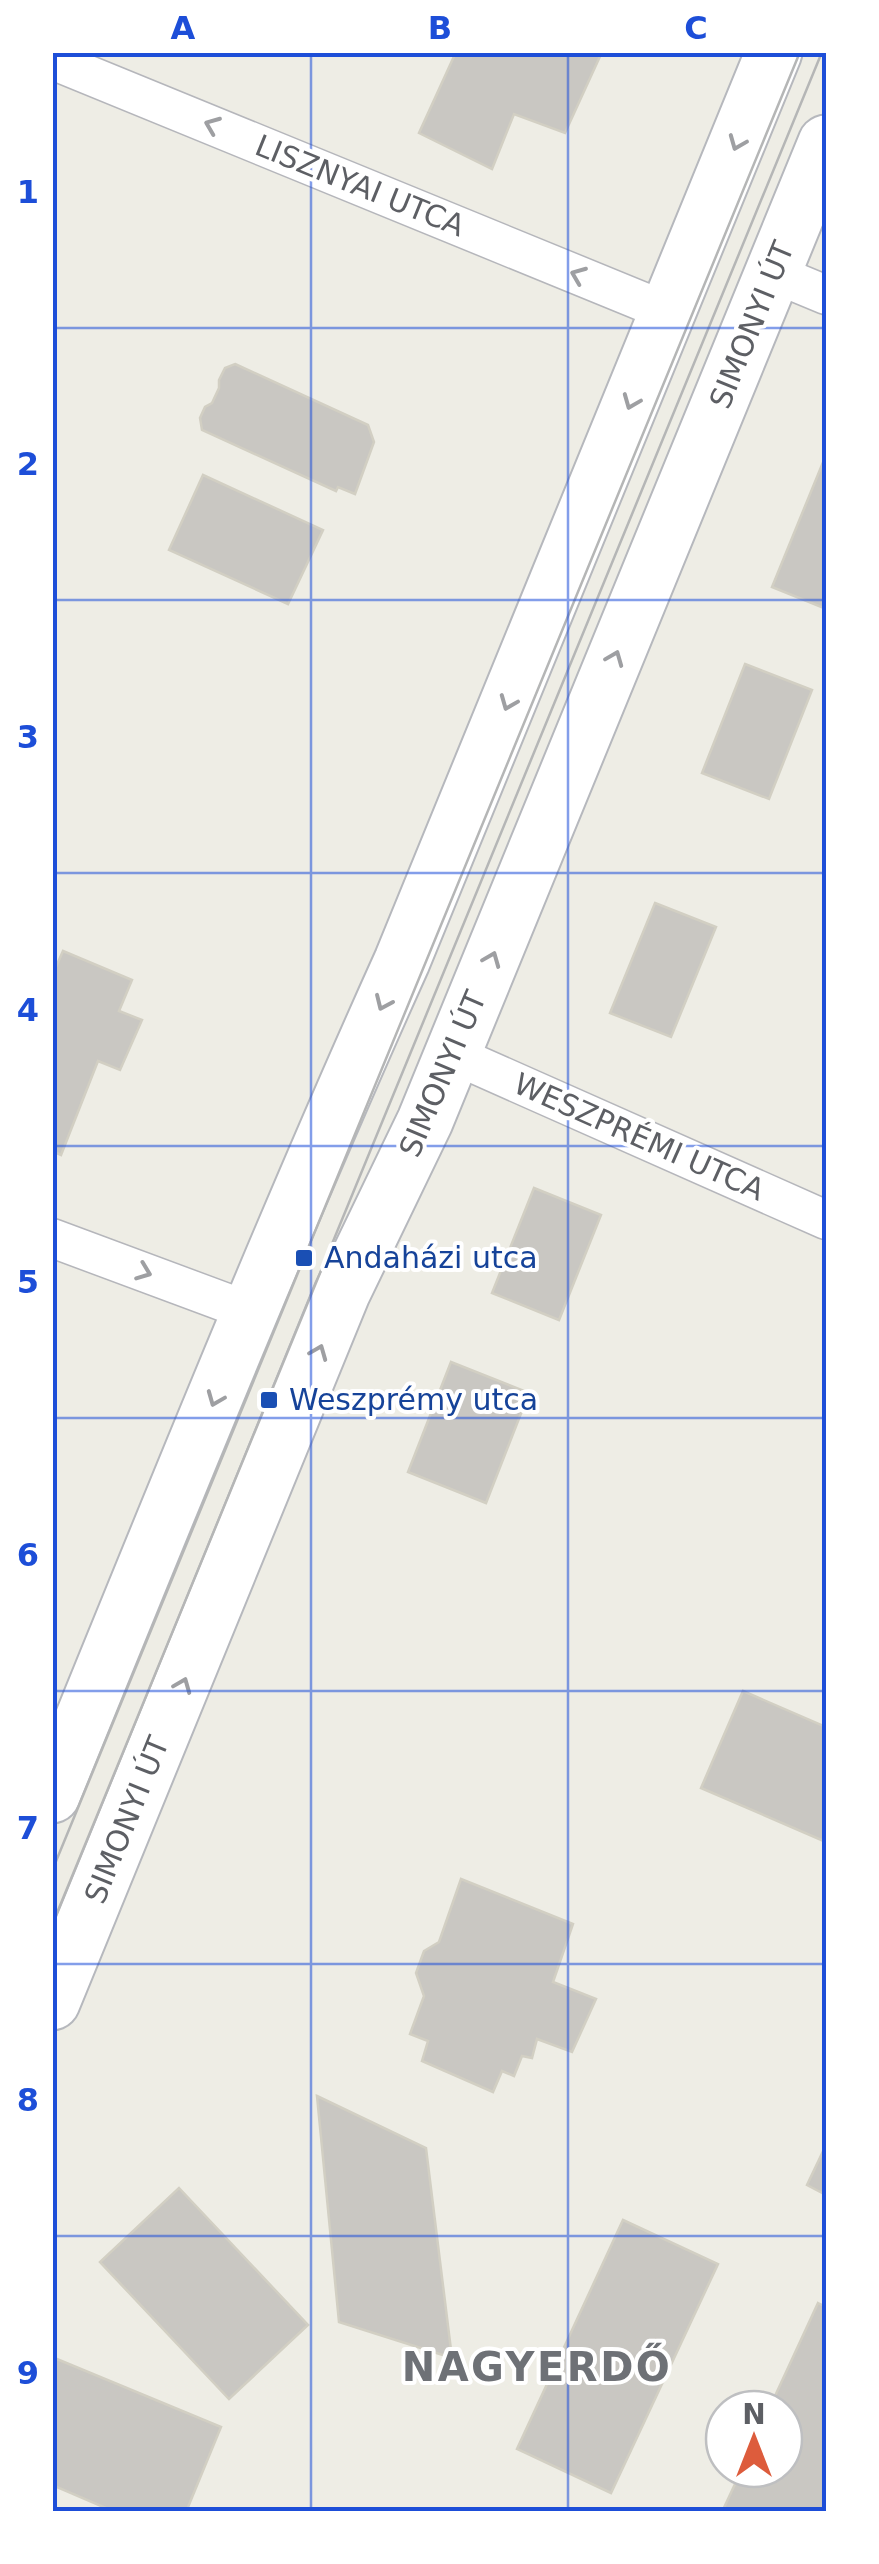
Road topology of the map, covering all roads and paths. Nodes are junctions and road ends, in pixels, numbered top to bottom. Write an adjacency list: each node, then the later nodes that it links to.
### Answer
1 (774, 52): 6 (street, one-way to 6)
2 (52, 60): 6 (street, LISZNYAI UTCA, one-way to 2)
3 (826, 142): 4 (street, SIMONYI ÚT)
4 (773, 273): 5 (street); 7 (street, SIMONYI ÚT, one-way to 4)
5 (826, 295)
6 (668, 312): 10 (street, one-way to 10)
7 (452, 1054): 8 (street, WESZPRÉMI UTCA); 12 (street, SIMONYI ÚT, one-way to 7)
8 (826, 1220)
9 (52, 1238): 10 (street, one-way to 10)
10 (251, 1312): 11 (street, one-way to 11)
11 (52, 1796)
12 (52, 2002)

